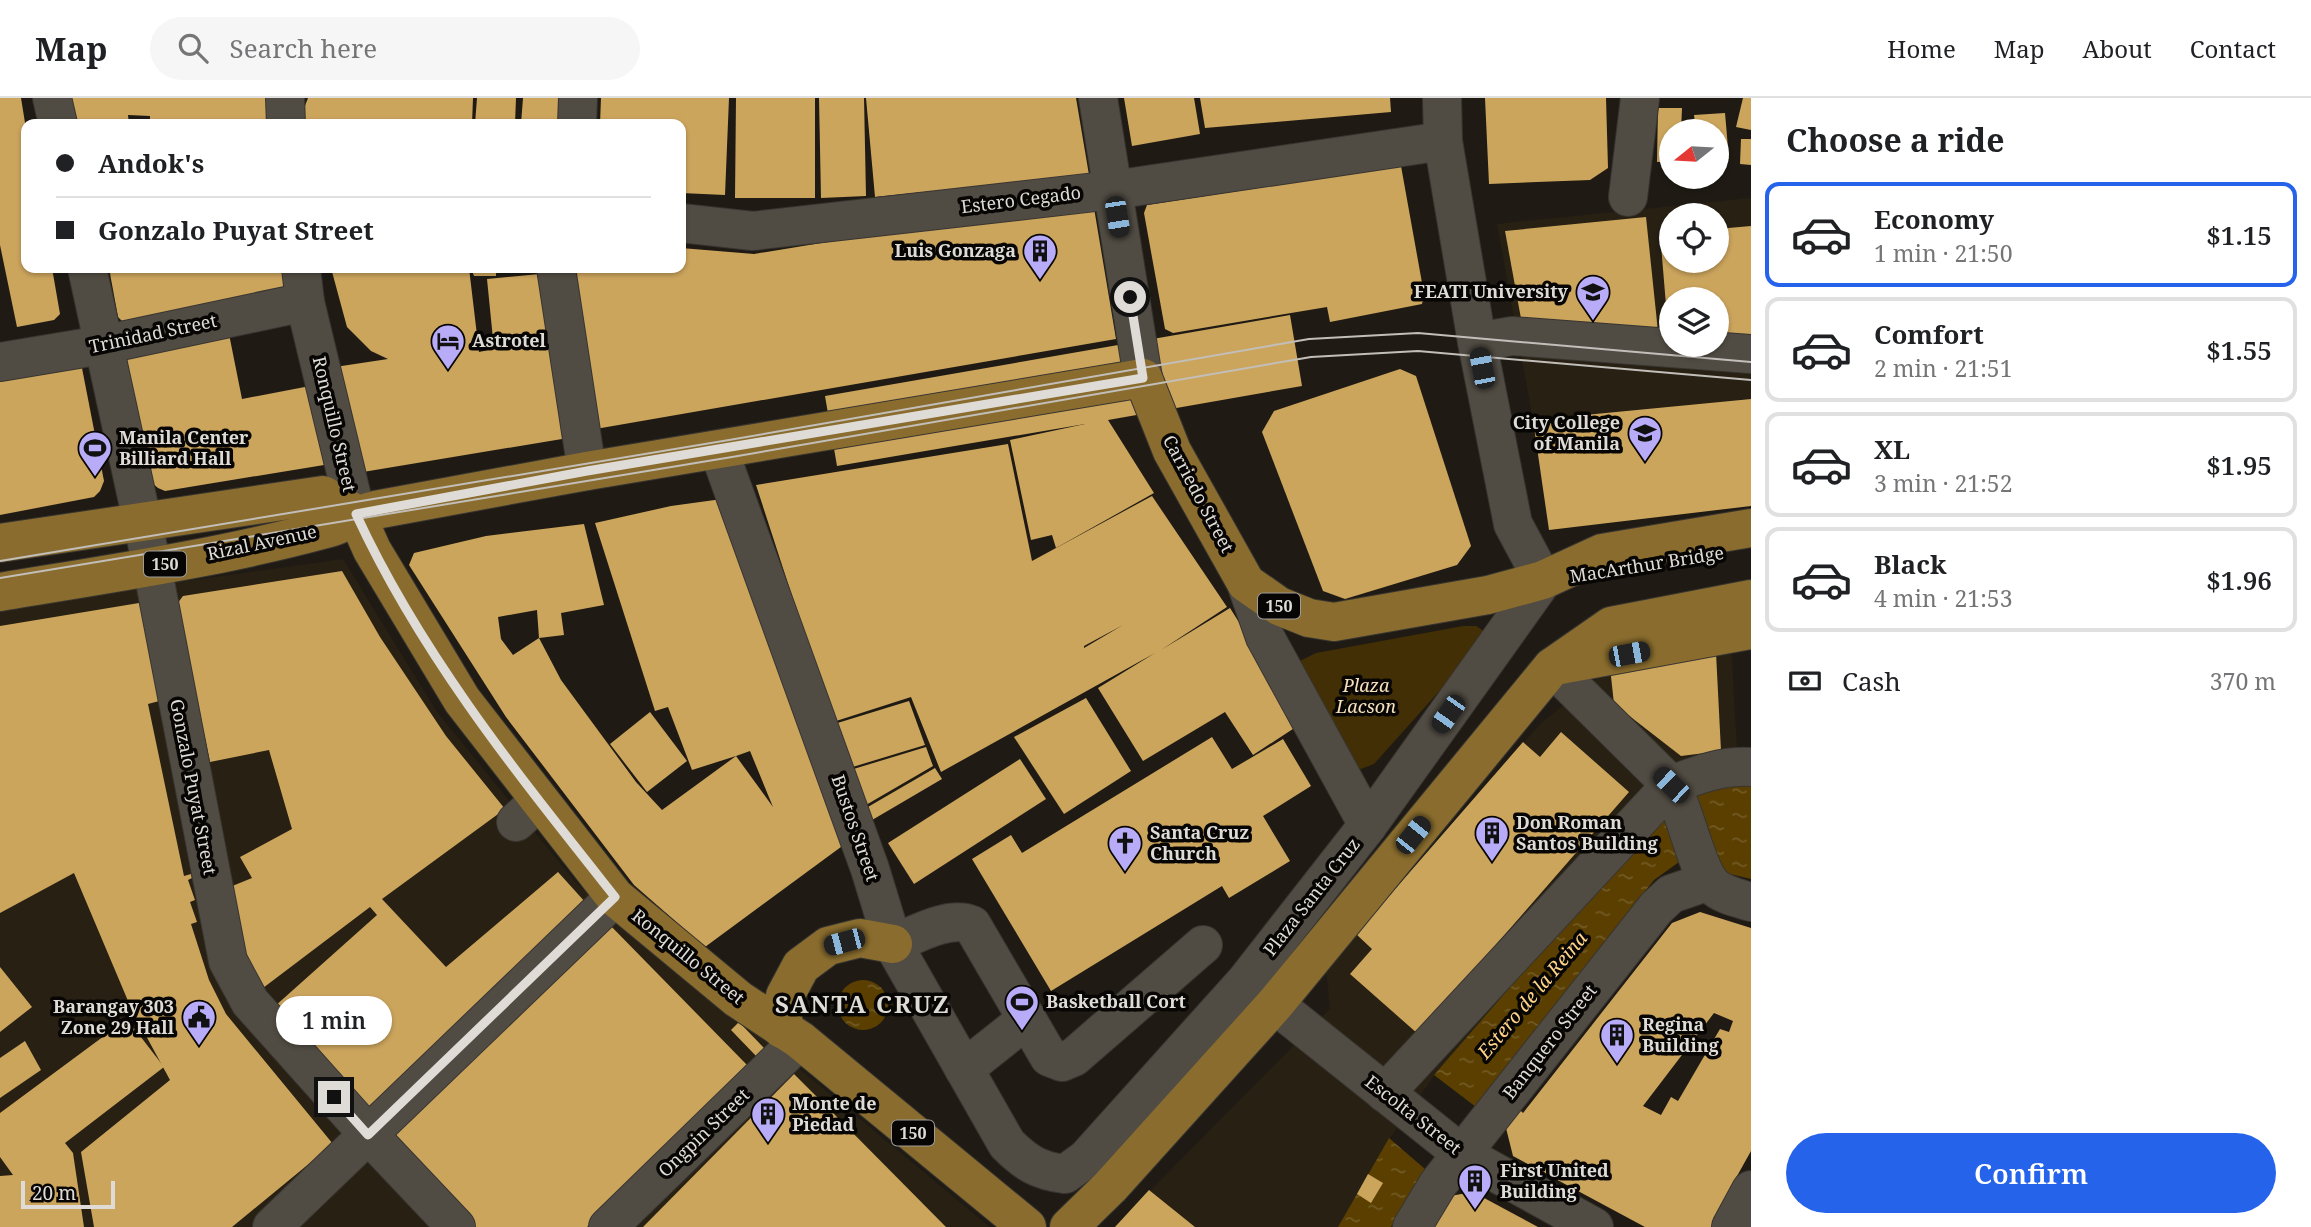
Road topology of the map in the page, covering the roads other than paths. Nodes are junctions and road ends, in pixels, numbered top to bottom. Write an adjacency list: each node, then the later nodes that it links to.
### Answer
1 (52, 98): 7 (street)
2 (285, 98): 8 (street)
3 (578, 98): 9 (street)
4 (1098, 98): 11 (street, Carriedo Street)
5 (1441, 98): 10 (street)
6 (1640, 98): 12 (street)
7 (57, 119)
8 (286, 119)
9 (578, 119)
10 (1443, 141): 11 (street, Estero Cegado); 17 (street)
11 (1113, 190): 13 (street, Estero Cegado); 21 (street, Carriedo Street)
12 (1628, 197)
13 (686, 224)
14 (88, 273): 18 (street, Gonzalo Puyat Street)
15 (557, 273): 23 (street)
16 (303, 285): 18 (street, Trinidad Street); 24 (street, Ronquillo Street)
17 (1476, 342): 19 (street); 30 (street)
18 (102, 345): 20 (street, Trinidad Street); 25 (street, Gonzalo Puyat Street)
19 (1751, 354)
20 (0, 362)
21 (1143, 378): 22 (main road, Rizal Avenue / 150); 31 (main road, Carriedo Street / 150)
22 (719, 450): 23 (main road, Rizal Avenue / 150); 42 (street, Bustos Street)
23 (587, 471): 24 (main road, Rizal Avenue / 150)
24 (356, 514): 25 (main road, Rizal Avenue); 29 (main road, Rizal Avenue / 150); 40 (main road, Ronquillo Street / 150)
25 (141, 520): 27 (main road, Rizal Avenue); 29 (street, Gonzalo Puyat Street)
26 (1751, 528): 30 (main road)
27 (0, 543)
28 (1751, 549): 30 (main road, MacArthur Bridge / 150)
29 (152, 566): 32 (main road, Rizal Avenue / 150); 49 (street, Gonzalo Puyat Street)
30 (1543, 580): 31 (main road, Carriedo Street / 150); 38 (street, Plaza Santa Cruz)
31 (1246, 583): 38 (street)
32 (0, 592)
33 (1751, 599): 35 (main road)
34 (1751, 630): 35 (main road)
35 (1552, 667): 37 (street); 44 (main road, Plaza Santa Cruz)
36 (1751, 767): 37 (street)
37 (1676, 794): 39 (street); 48 (street)
38 (1368, 825): 44 (street, Plaza Santa Cruz)
39 (1706, 874): 41 (street); 50 (street, Banquero Street)
40 (615, 897): 46 (main road, Ronquillo Street / 150); 49 (street)
41 (1751, 902)
42 (893, 944): 45 (street); 46 (main road); 47 (street, Bustos Street)
43 (1203, 945): 45 (street)
44 (1261, 992): 48 (street, Escolta Street); 51 (street, Plaza Santa Cruz); 57 (main road, Plaza Santa Cruz)
45 (1027, 1019): 47 (street)
46 (791, 1035): 55 (street, Ongpin Street); 56 (main road, Ronquillo Street / 150)
47 (964, 1069): 51 (street, Bustos Street)
48 (1397, 1102): 50 (street, Escolta Street)
49 (368, 1135): 53 (street); 54 (street, Gonzalo Puyat Street)
50 (1455, 1148): 58 (street, Banquero Street); 59 (street, Escolta Street)
51 (1046, 1172)
52 (1751, 1189): 60 (street)
53 (272, 1227)
54 (456, 1227)
55 (608, 1227)
56 (1027, 1227)
57 (1069, 1227)
58 (1412, 1227)
59 (1594, 1227)
60 (1731, 1227)

